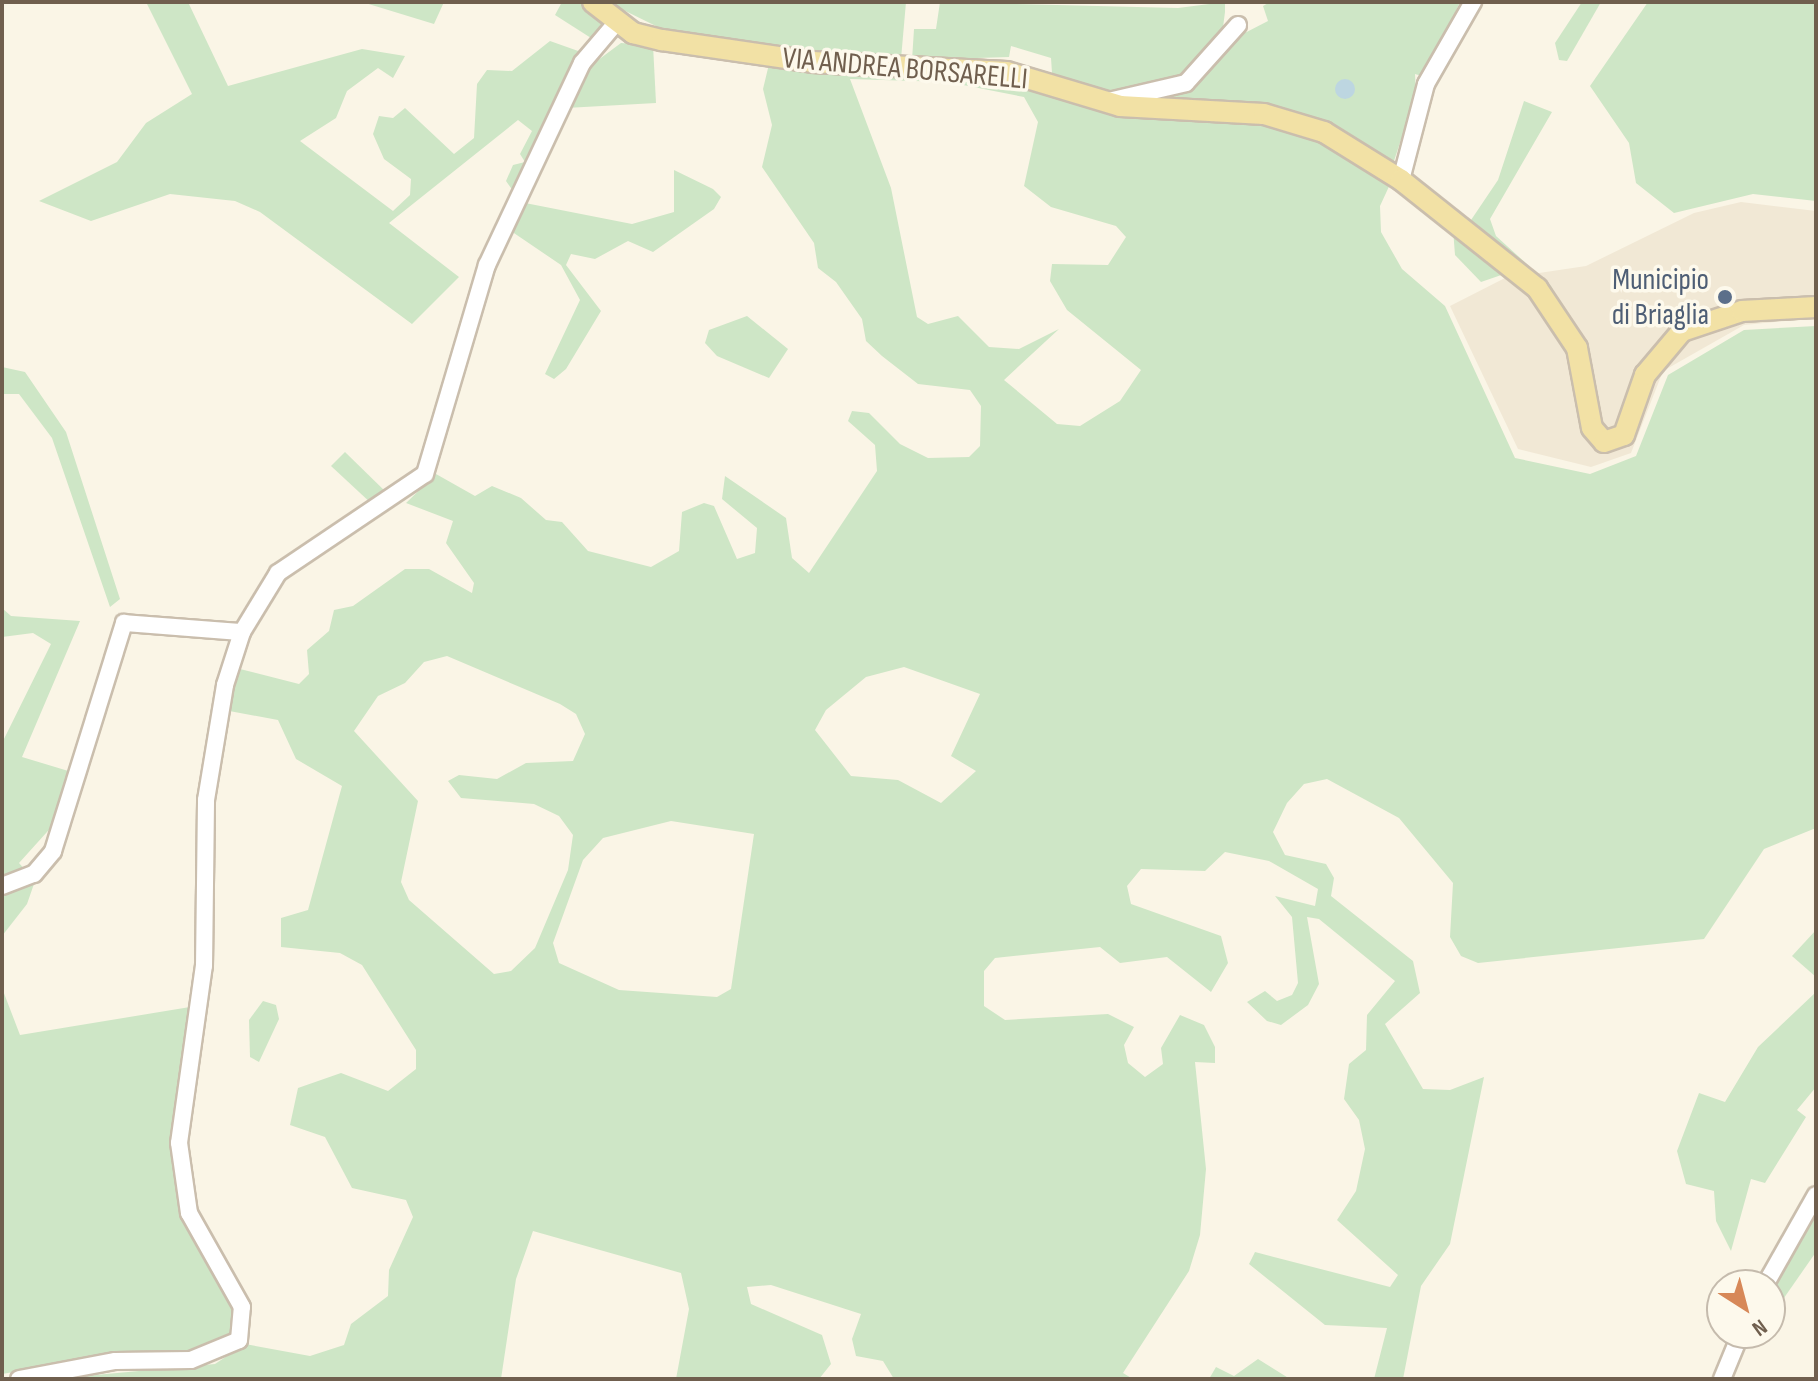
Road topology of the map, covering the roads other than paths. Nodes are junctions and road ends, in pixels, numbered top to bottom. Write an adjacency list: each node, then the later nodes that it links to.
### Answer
1 (593, 2): 3 (main road, VIA ANDREA BORSARELLI)
2 (1473, 2): 6 (street)
3 (616, 23): 5 (main road, VIA ANDREA BORSARELLI); 8 (street)
4 (1238, 25): 5 (street)
5 (1104, 102): 6 (main road, VIA ANDREA BORSARELLI)
6 (1401, 180): 7 (main road, VIA ANDREA BORSARELLI)
7 (1816, 307)
8 (242, 632): 9 (street); 13 (street)
9 (2, 886)
10 (1816, 1195): 11 (street)
11 (1774, 1269)
12 (1734, 1349): 14 (street)
13 (19, 1379)
14 (1722, 1379)

